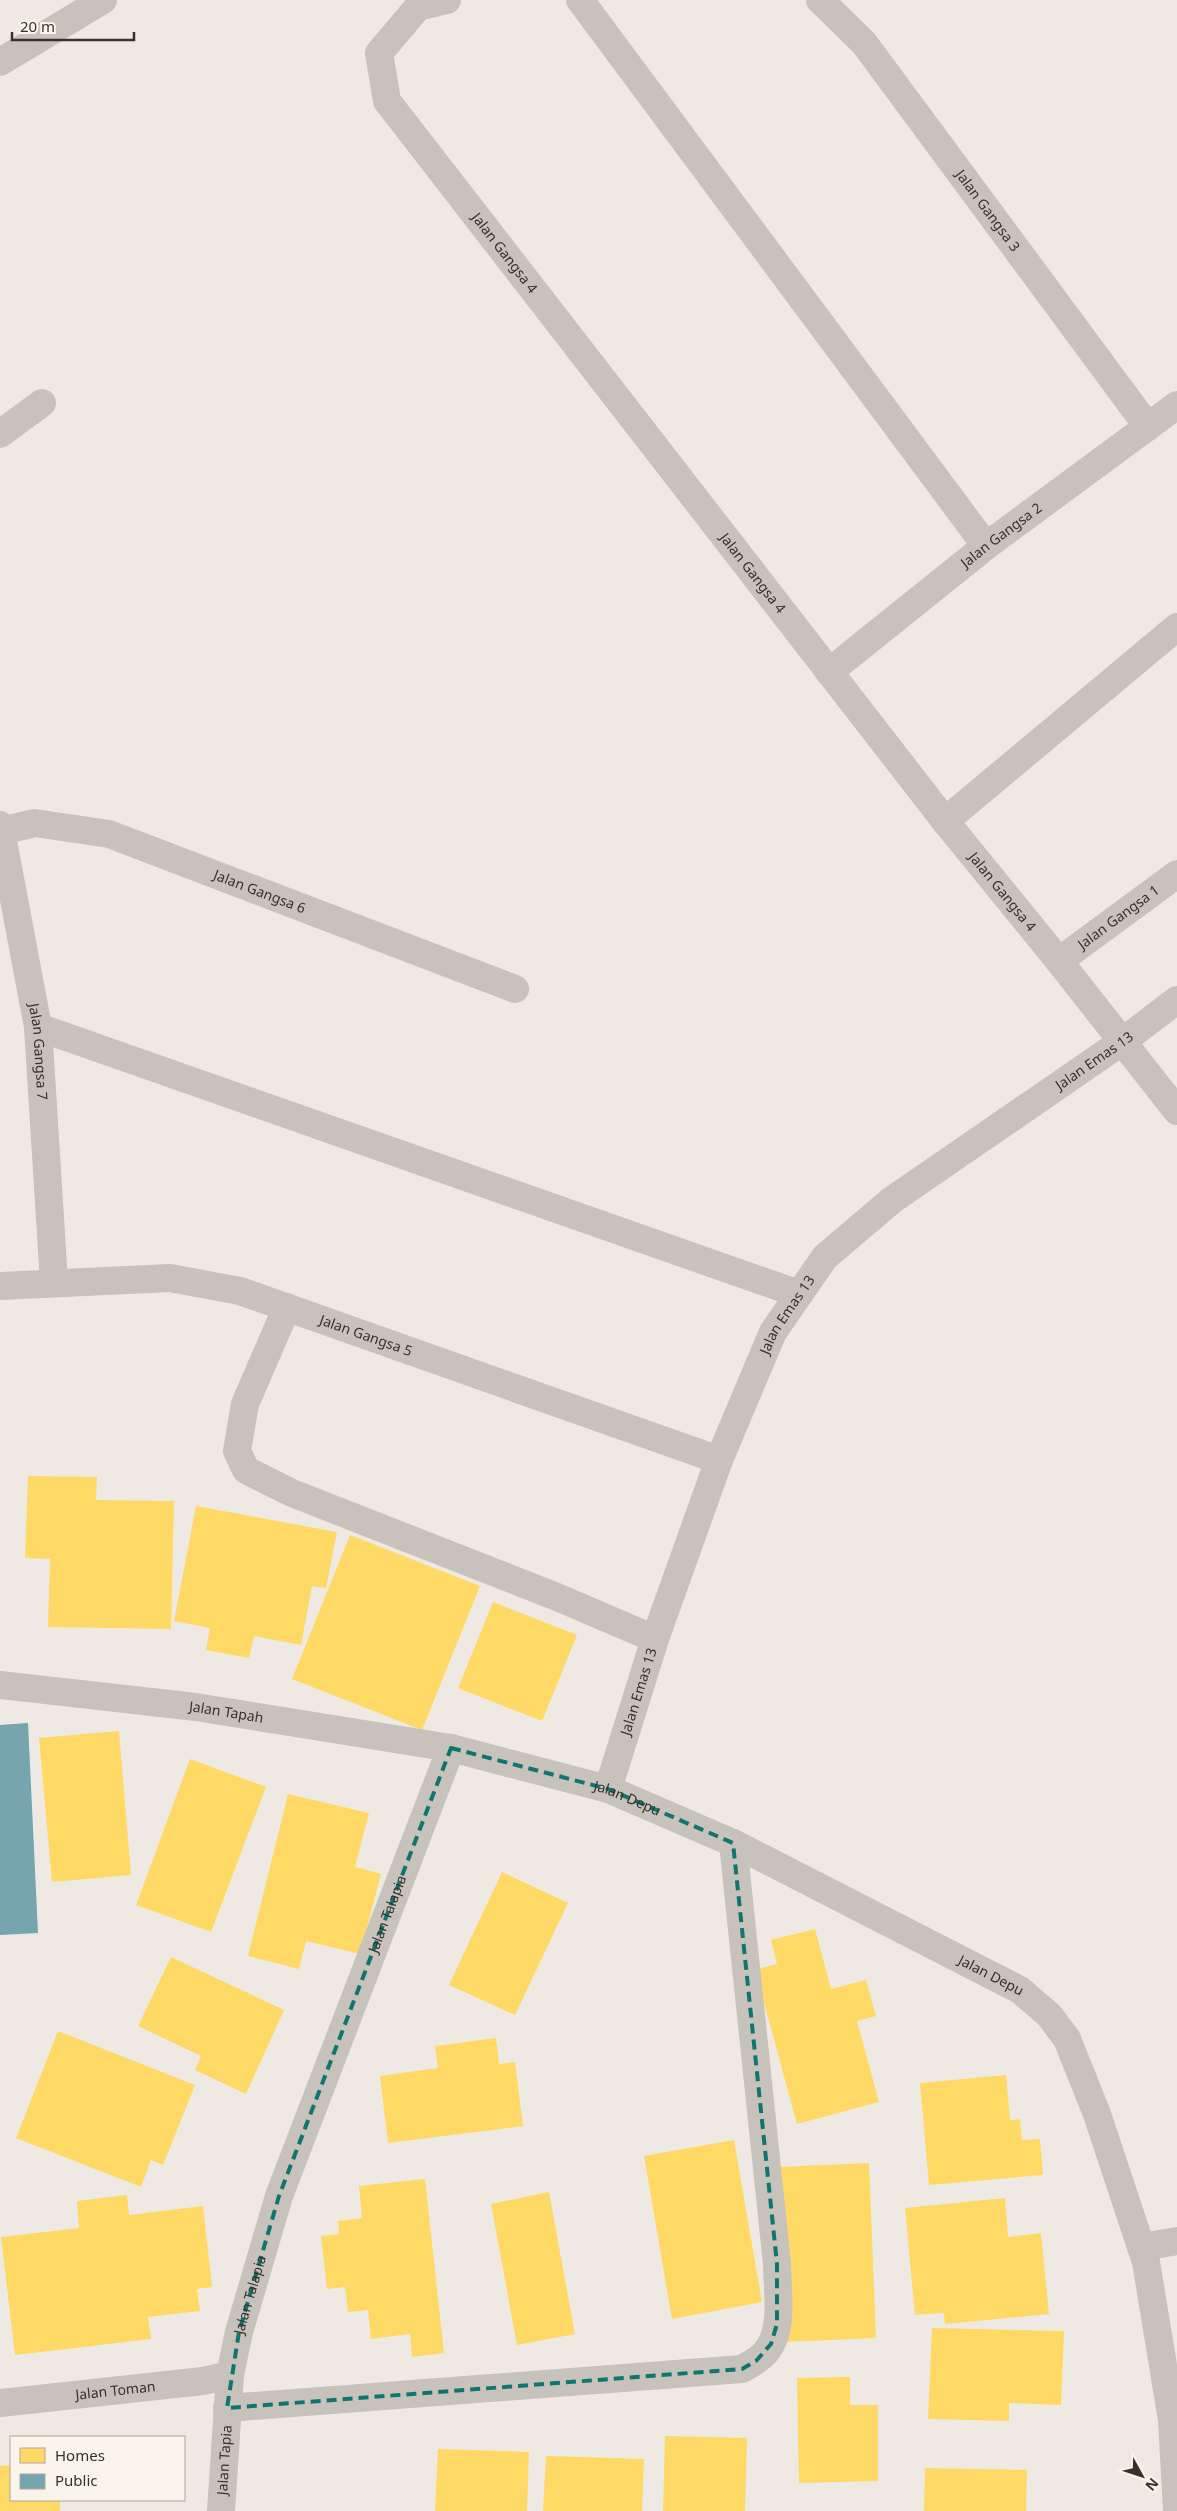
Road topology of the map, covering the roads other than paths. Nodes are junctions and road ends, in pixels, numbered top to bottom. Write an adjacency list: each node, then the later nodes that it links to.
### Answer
1 (103, 0): 5 (street)
2 (447, 0): 12 (street, Jalan Gangsa 4)
3 (580, 0): 10 (street)
4 (820, 0): 8 (street, Jalan Gangsa 3)
5 (1, 61)
6 (42, 403): 9 (street)
7 (1177, 405): 8 (street, Jalan Gangsa 2)
8 (1148, 427): 10 (street, Jalan Gangsa 2)
9 (0, 434)
10 (986, 546): 12 (street, Jalan Gangsa 2)
11 (1177, 627): 13 (street)
12 (829, 672): 13 (street, Jalan Gangsa 4)
13 (945, 821): 16 (street, Jalan Gangsa 4)
14 (0, 828): 17 (street, Jalan Gangsa 6); 19 (street, Jalan Gangsa 7)
15 (1177, 874): 16 (street, Jalan Gangsa 1)
16 (1059, 961): 20 (street, Jalan Gangsa 4)
17 (515, 989)
18 (1177, 1000): 20 (street, Jalan Emas 13)
19 (38, 1027): 22 (street, Jalan Gangsa 7); 24 (street)
20 (1123, 1041): 21 (street, Jalan Gangsa 4); 24 (street, Jalan Emas 13)
21 (1177, 1111)
22 (54, 1282): 23 (street, Jalan Gangsa 5); 25 (street, Jalan Gangsa 5)
23 (0, 1286)
24 (799, 1294): 26 (street, Jalan Emas 13)
25 (287, 1307): 26 (street, Jalan Gangsa 5); 27 (street)
26 (720, 1460): 27 (street, Jalan Emas 13)
27 (655, 1639): 30 (street, Jalan Emas 13)
28 (0, 1685): 29 (street, Jalan Tapah)
29 (451, 1748): 30 (street, Jalan Depu); 34 (street, Jalan Talapia)
30 (608, 1789): 31 (street, Jalan Depu)
31 (733, 1843): 33 (street, Jalan Depu); 36 (street)
32 (1177, 2241): 33 (street)
33 (1142, 2247): 37 (street, Jalan Depu)
34 (230, 2375): 35 (street, Jalan Toman); 36 (street, Jalan Talapia)
35 (0, 2403)
36 (228, 2408): 38 (street, Jalan Tapia)
37 (1174, 2420): 39 (street, Jalan Depu)
38 (221, 2511)
39 (1176, 2511)

